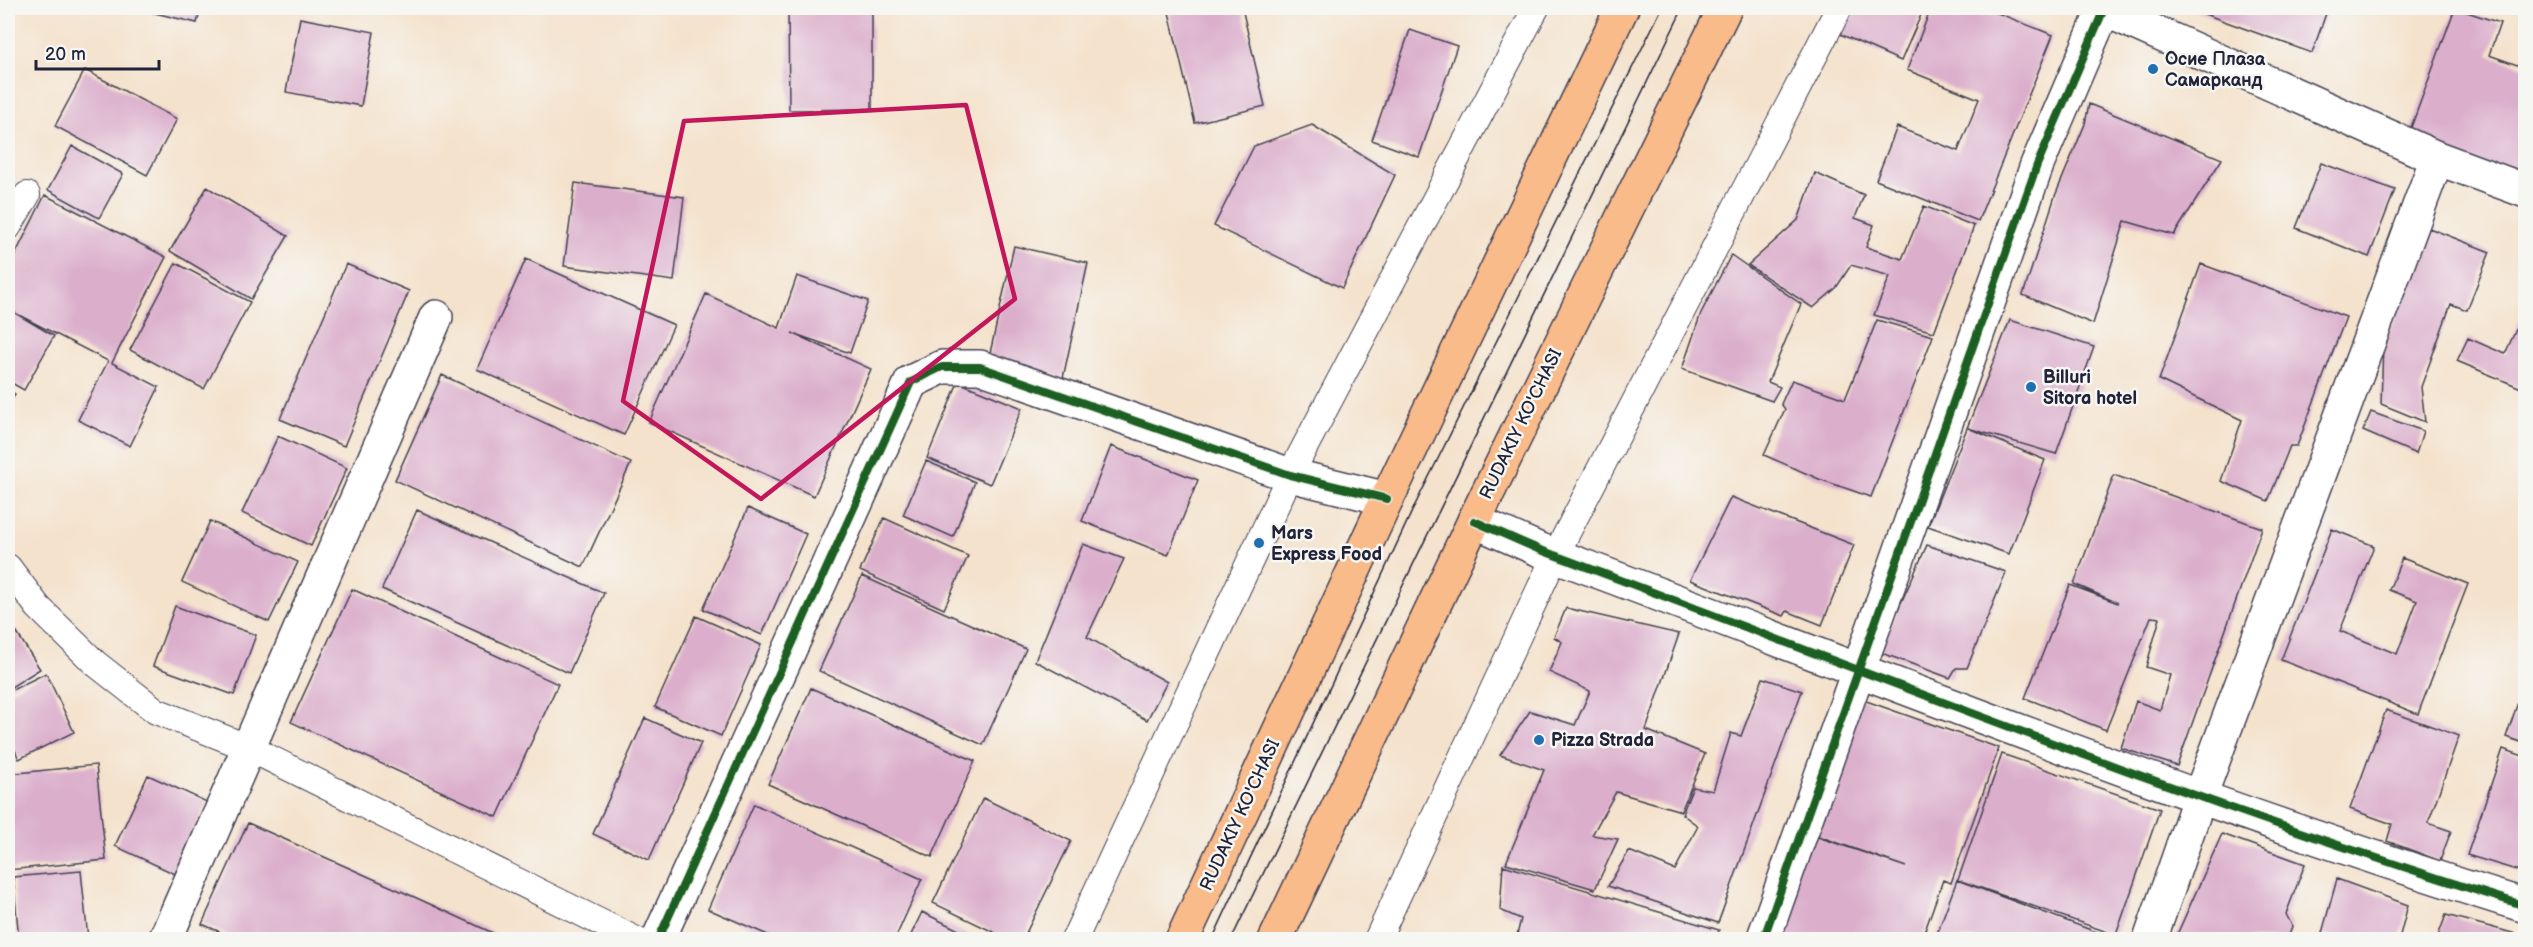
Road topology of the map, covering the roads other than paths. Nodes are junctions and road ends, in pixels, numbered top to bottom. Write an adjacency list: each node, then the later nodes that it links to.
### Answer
1 (1536, 8): 11 (lane)
2 (1622, 8): 12 (main road, RUDAKIY KO'CHASI)
3 (1725, 8): 13 (main road, RUDAKIY KO'CHASI)
4 (1839, 8): 14 (lane)
5 (2103, 8): 6 (street); 16 (street)
6 (2437, 158): 7 (street); 18 (street)
7 (2526, 191)
8 (27, 195): 9 (lane)
9 (8, 227)
10 (436, 317): 17 (street)
11 (1290, 476): 12 (street); 22 (street); 23 (lane)
12 (1387, 499): 24 (main road, RUDAKIY KO'CHASI)
13 (1474, 521): 14 (street); 25 (main road, RUDAKIY KO'CHASI)
14 (1555, 556): 16 (street); 26 (lane)
15 (8, 567): 17 (lane)
16 (1858, 669): 18 (street); 27 (street)
17 (249, 748): 20 (street); 21 (lane)
18 (2200, 796): 19 (street); 28 (street)
19 (2526, 906)
20 (165, 939)
21 (636, 939)
22 (658, 939)
23 (1074, 939)
24 (1182, 939)
25 (1275, 939)
26 (1377, 939)
27 (1763, 939)
28 (2150, 939)

